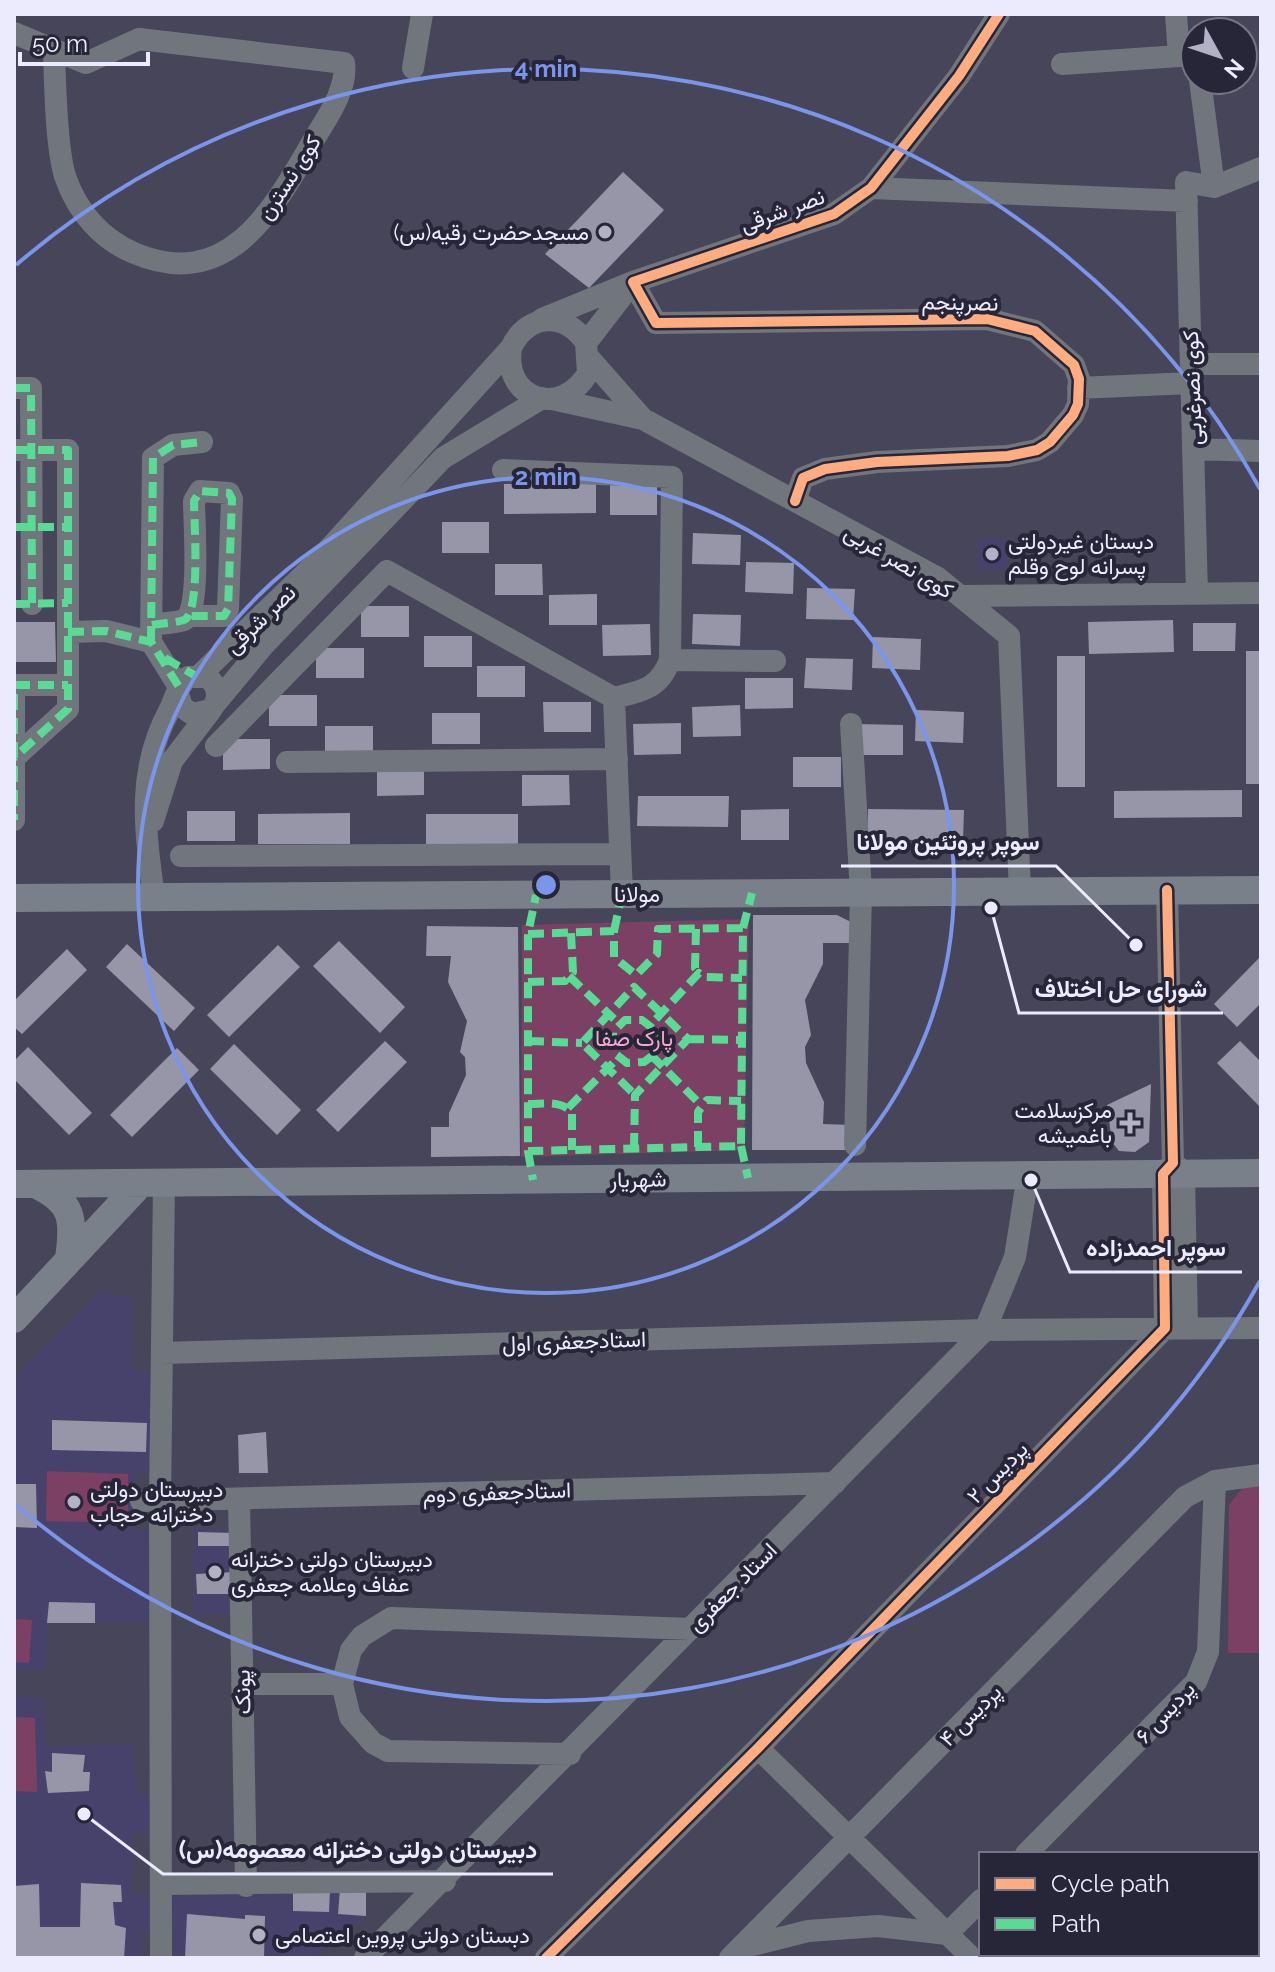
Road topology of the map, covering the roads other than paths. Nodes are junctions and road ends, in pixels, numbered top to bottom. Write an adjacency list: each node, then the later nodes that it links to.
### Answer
1 (422, 14): 8 (street)
2 (999, 14): 12 (street, نصر شرقی)
3 (1176, 14): 6 (street)
4 (14, 33): 5 (street, کوی نسترن)
5 (54, 51): 5 (street, کوی نسترن)
6 (1179, 56): 7 (street)
7 (1062, 64)
8 (413, 68)
9 (1202, 96): 11 (street)
10 (1261, 168): 11 (street)
11 (1214, 187): 13 (street)
12 (871, 188): 13 (street); 14 (street, نصر شرقی)
13 (1187, 192): 19 (street, کوی نصرغربی)
14 (633, 282): 15 (street, نصر شرقی); 17 (street); 21 (street, نصرپنجم)
15 (533, 323): 16 (street); 17 (street)
16 (511, 348): 22 (street); 42 (street, نصر شرقی)
17 (588, 351): 22 (street); 23 (street, کوی نصر غربی)
18 (1261, 364): 19 (street)
19 (1191, 373): 21 (street); 25 (street, کوی نصرغربی)
20 (14, 388): 26 (street)
21 (1078, 388): 29 (street)
22 (547, 399): 23 (street, کوی نصر غربی); 47 (street, نصر شرقی)
23 (643, 419): 29 (street, کوی نصر غربی)
24 (202, 442): 39 (street)
25 (1193, 449): 27 (street); 33 (street, کوی نصرغربی)
26 (23, 450): 30 (street); 31 (street)
27 (1261, 451)
28 (503, 470): 40 (street)
29 (795, 501): 34 (street, کوی نصر غربی)
30 (23, 527): 31 (street); 36 (street)
31 (68, 527): 35 (street)
32 (1261, 593): 33 (street)
33 (1197, 594): 34 (street)
34 (960, 596): 59 (street, کوی نصر غربی)
35 (68, 603): 36 (street); 38 (street)
36 (23, 604)
37 (189, 616): 37 (street); 39 (street)
38 (68, 632): 39 (street); 44 (street)
39 (155, 641): 42 (street)
40 (670, 660): 41 (street); 46 (street)
41 (775, 661)
42 (188, 683): 47 (street); 47 (street); 54 (street, نصر شرقی)
43 (14, 685): 44 (street)
44 (68, 685): 50 (street)
45 (14, 694): 50 (street)
46 (614, 698): 49 (street); 51 (street)
47 (213, 707): 54 (street, نصر شرقی)
48 (851, 724): 60 (street)
49 (216, 746)
50 (14, 758): 53 (street)
51 (617, 759): 52 (street); 55 (street)
52 (287, 762)
53 (14, 820)
54 (148, 853): 62 (street, نصر شرقی)
55 (620, 854): 56 (street); 61 (street)
56 (181, 856)
57 (1167, 890): 58 (main road, مولانا); 59 (main road, مولانا); 65 (street)
58 (1261, 890)
59 (1020, 891): 60 (main road, مولانا)
60 (861, 892): 61 (main road, مولانا); 64 (street)
61 (622, 894): 62 (main road, مولانا)
62 (154, 897): 63 (main road, مولانا)
63 (14, 898)
64 (855, 1145)
65 (1173, 1170): 66 (main road, شهریار); 67 (main road, شهریار); 72 (street)
66 (1261, 1173)
67 (1028, 1175): 68 (main road, شهریار); 74 (street, استاد جعفری)
68 (153, 1183): 69 (main road, شهریار); 70 (main road); 75 (street)
69 (25, 1184): 70 (main road)
70 (69, 1259): 71 (main road)
71 (17, 1311)
72 (1176, 1328): 73 (street, استادجعفری اول); 74 (street, استادجعفری اول); 84 (street, پردیس ۲)
73 (1261, 1328)
74 (985, 1330): 75 (street, استادجعفری اول); 78 (street, استاد جعفری)
75 (162, 1353): 80 (street)
76 (1261, 1475): 77 (street)
77 (1215, 1481): 86 (street, پردیس ۴); 87 (street, پردیس ۶)
78 (835, 1483): 79 (street, استادجعفری دوم); 81 (street, استاد جعفری)
79 (239, 1499): 80 (street, استادجعفری دوم); 82 (street, پونک)
80 (150, 1501): 89 (street)
81 (691, 1629): 83 (street); 85 (street, استاد جعفری)
82 (242, 1684): 83 (street); 90 (street, پونک)
83 (342, 1684): 85 (street)
84 (758, 1748): 86 (street); 96 (street, پردیس ۲)
85 (570, 1754): 88 (street, استاد جعفری)
86 (849, 1838): 92 (street); 93 (street, پردیس ۴)
87 (1028, 1852)
88 (445, 1881): 90 (street); 95 (street, استاد جعفری)
89 (161, 1884): 90 (street); 94 (street)
90 (246, 1886)
91 (979, 1902): 92 (street)
92 (947, 1934): 93 (street); 97 (street)
93 (735, 1953)
94 (161, 1958)
95 (365, 1958)
96 (546, 1958)
97 (972, 1958)

